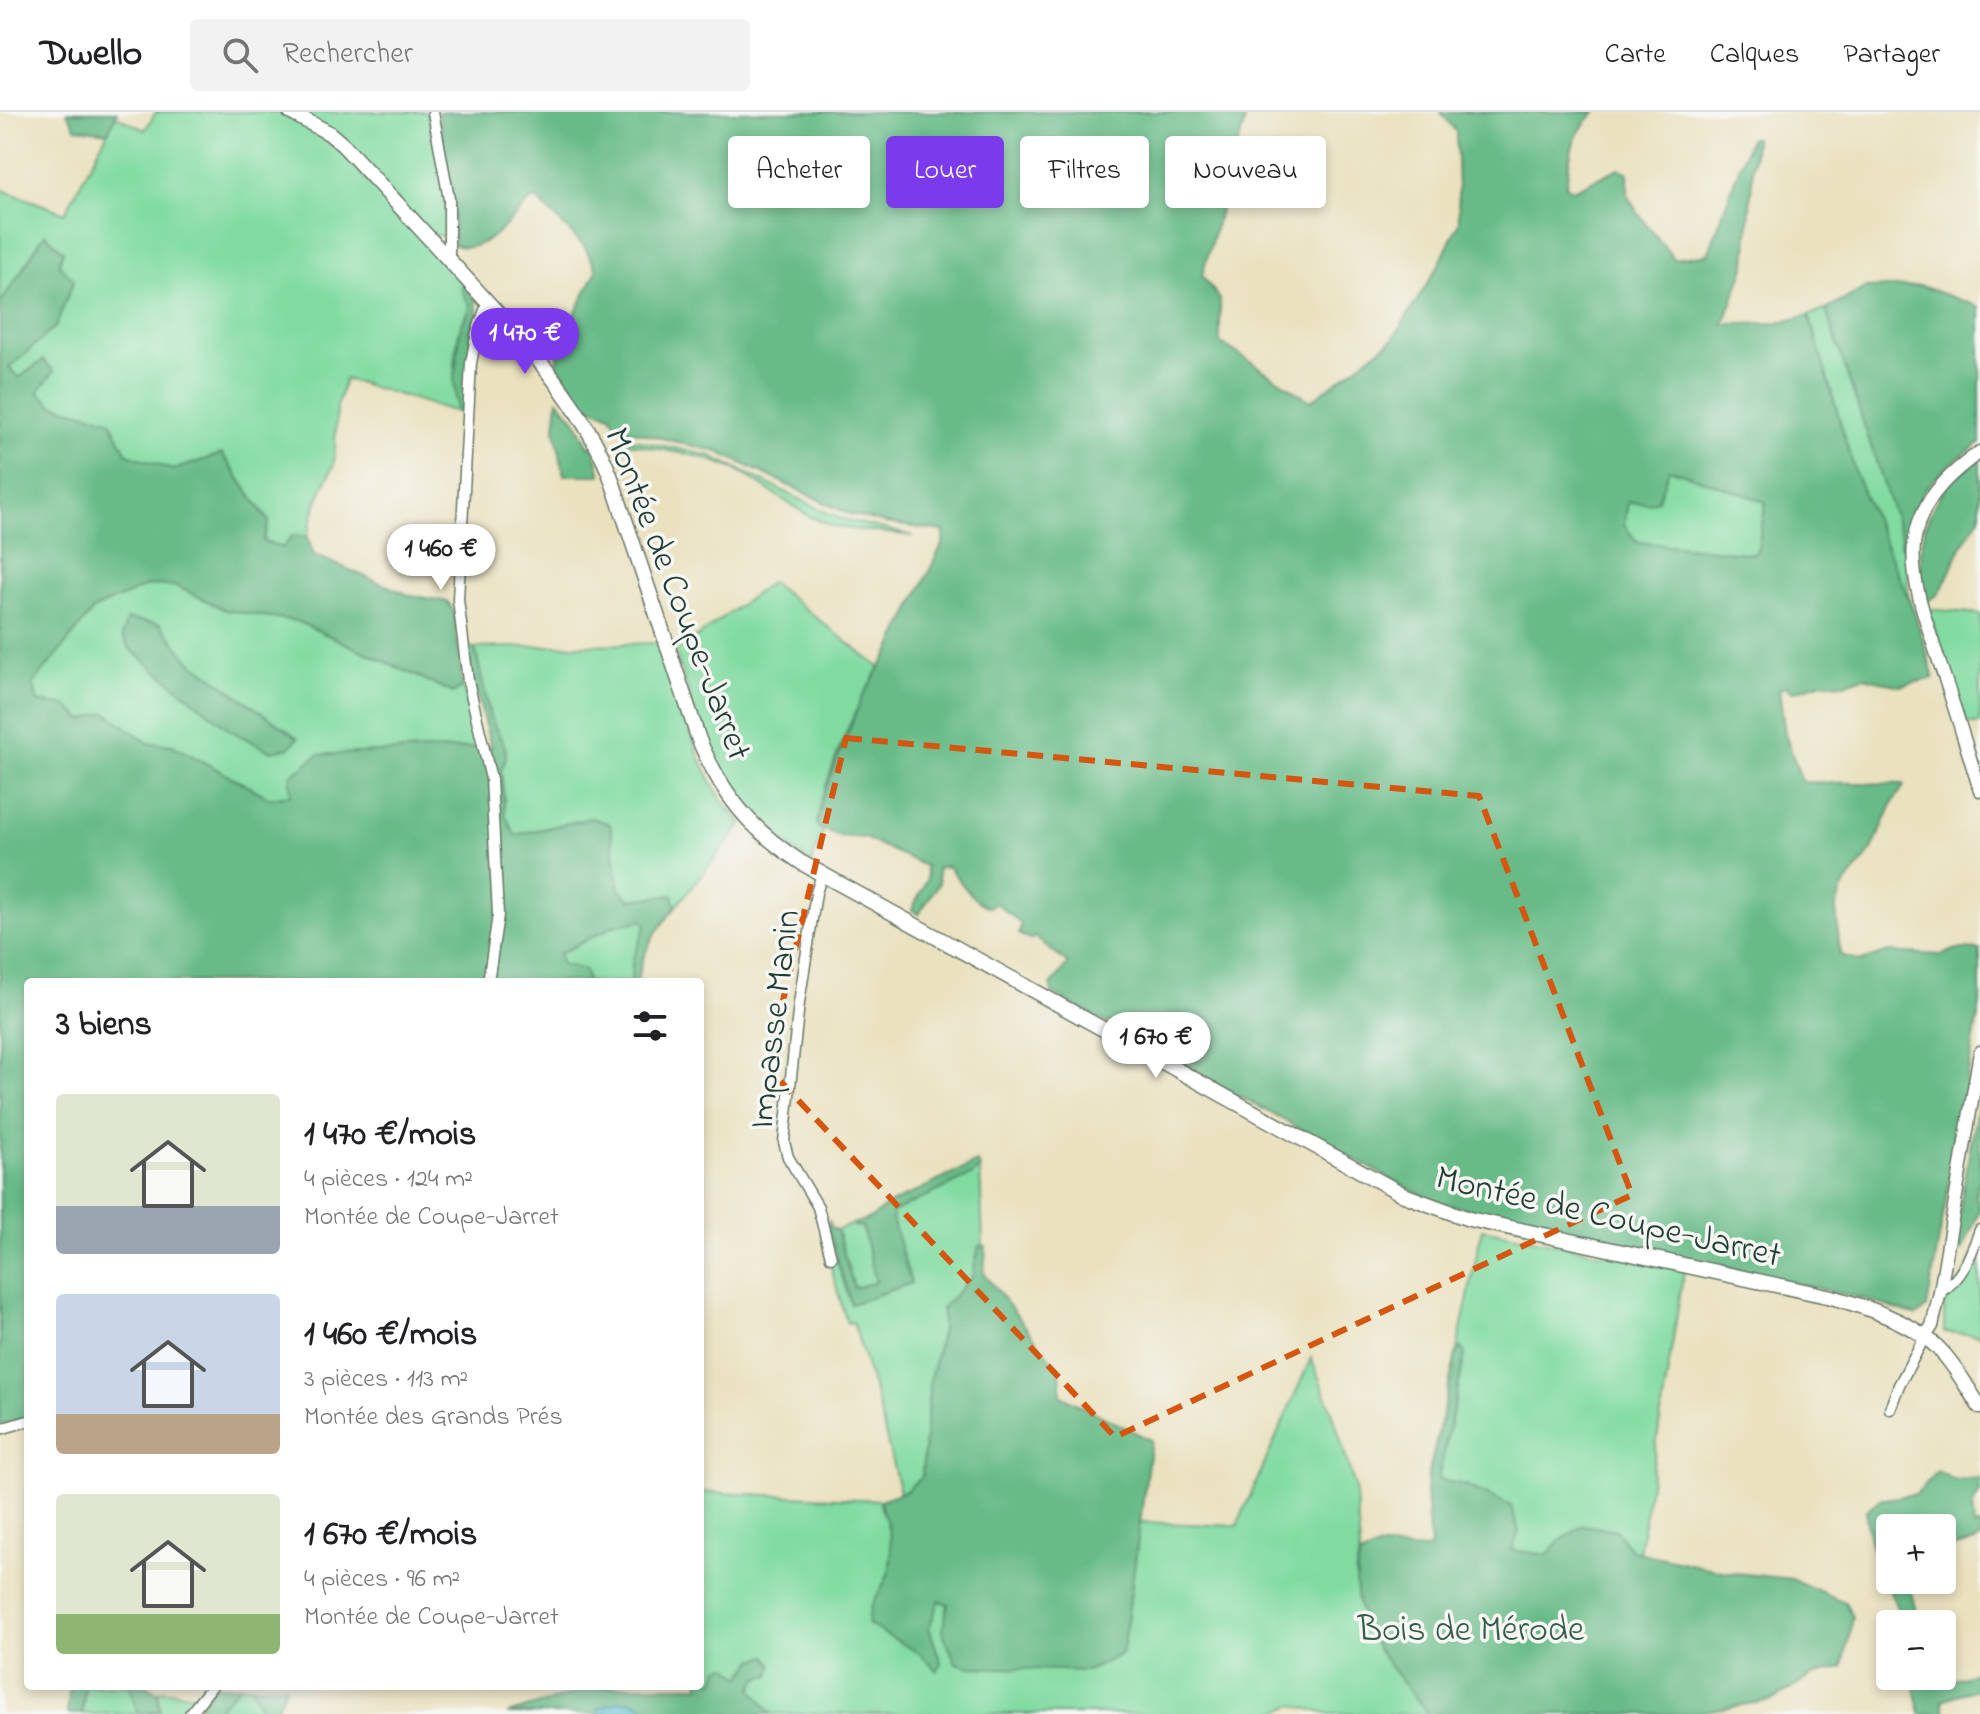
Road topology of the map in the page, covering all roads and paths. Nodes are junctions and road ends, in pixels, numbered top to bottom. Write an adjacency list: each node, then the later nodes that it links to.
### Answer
1 (290, 112): 3 (main road, Montée de Coupe-Jarret)
2 (433, 112): 3 (street)
3 (449, 259): 4 (main road, Montée de Coupe-Jarret)
4 (488, 302): 7 (main road, Montée de Coupe-Jarret); 8 (street)
5 (1980, 452): 6 (street)
6 (1980, 790)
7 (822, 874): 11 (street, Impasse Manin); 13 (main road, Montée de Coupe-Jarret)
8 (489, 978)
9 (1980, 1052): 12 (street)
10 (1980, 1230): 12 (street)
11 (831, 1257)
12 (1940, 1292): 13 (street)
13 (1924, 1338): 14 (main road, Montée de Coupe-Jarret); 15 (street)
14 (1980, 1407)
15 (1890, 1409)
16 (24, 1422): 17 (street)
17 (0, 1429)
18 (209, 1690): 19 (street)
19 (190, 1714)

